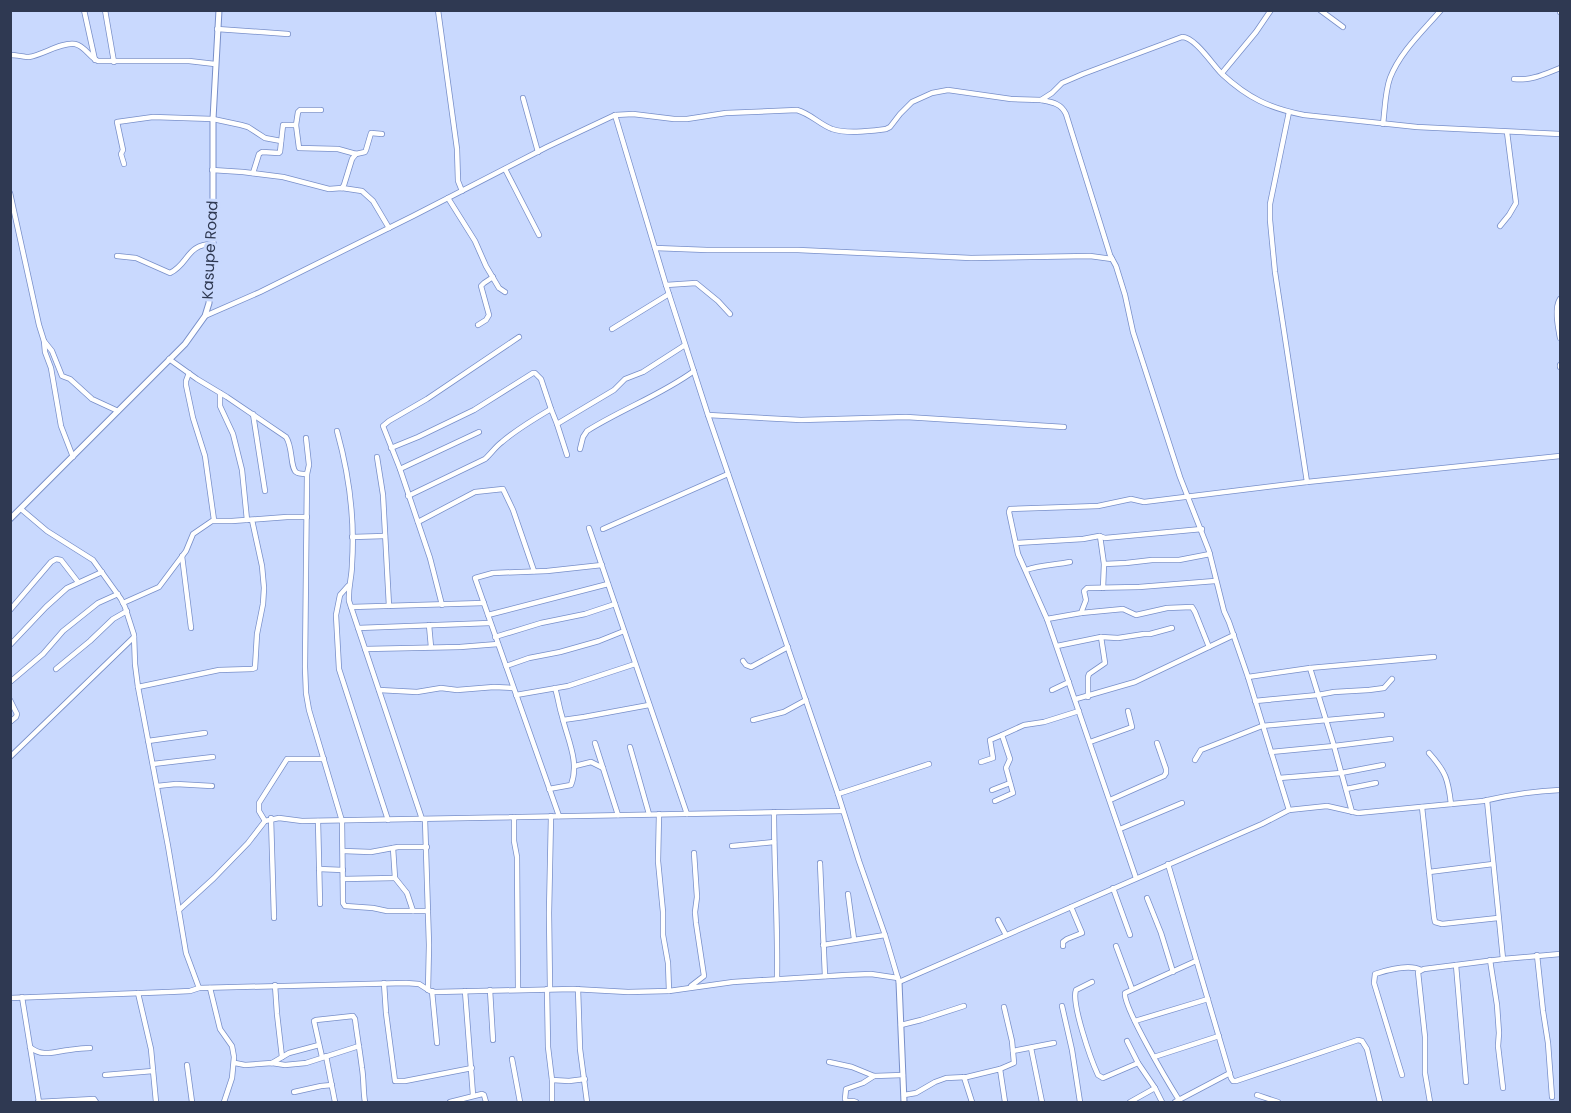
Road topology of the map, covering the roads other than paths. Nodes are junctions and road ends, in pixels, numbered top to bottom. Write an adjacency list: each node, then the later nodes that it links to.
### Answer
1 (84, 10): 12 (street)
2 (105, 10): 13 (street)
3 (219, 10): 9 (street, Kasupe Road)
4 (438, 10): 37 (street)
5 (1271, 10): 16 (street)
6 (1320, 10): 8 (street)
7 (1441, 10): 24 (street)
8 (1342, 27)
9 (217, 29): 10 (street); 14 (street, Kasupe Road)
10 (288, 34)
11 (10, 55): 12 (street)
12 (95, 60): 13 (street)
13 (114, 62): 14 (street)
14 (215, 64): 23 (street, Kasupe Road)
15 (1560, 68): 17 (street)
16 (1222, 73): 19 (street); 21 (street)
17 (1514, 79)
18 (523, 98): 30 (street)
19 (1041, 100): 22 (street); 46 (street)
20 (321, 110): 25 (street)
21 (1289, 112): 24 (street); 82 (street)
22 (615, 116): 30 (street); 44 (street)
23 (213, 119): 29 (street); 32 (street); 34 (street, Kasupe Road)
24 (1383, 124): 26 (street)
25 (296, 125): 29 (street); 31 (street)
26 (1507, 132): 28 (street); 40 (street)
27 (382, 134): 31 (street)
28 (1560, 134)
29 (281, 141): 35 (street)
30 (538, 152): 33 (street)
31 (356, 154): 36 (street)
32 (124, 164)
33 (505, 169): 37 (street); 42 (street)
34 (213, 170): 35 (street); 43 (street, Kasupe Road)
35 (253, 173): 36 (street)
36 (342, 188): 41 (street)
37 (462, 191): 39 (street)
38 (10, 193): 58 (street)
39 (448, 198): 41 (street); 47 (street)
40 (1500, 226)
41 (389, 228): 53 (street)
42 (538, 235)
43 (213, 244): 45 (street); 53 (street, Kasupe Road)
44 (655, 248): 46 (street); 48 (street)
45 (117, 256)
46 (1112, 259): 86 (street)
47 (493, 277): 49 (street); 54 (street)
48 (666, 285): 50 (street); 52 (street)
49 (505, 292)
50 (669, 294): 55 (street); 59 (street)
51 (1560, 299): 57 (street)
52 (730, 315)
53 (205, 316): 60 (street, Kasupe Road)
54 (478, 326)
55 (612, 329)
56 (519, 337): 73 (street)
57 (1560, 338)
58 (44, 341): 65 (street); 77 (street)
59 (685, 345): 61 (street); 68 (street)
60 (169, 359): 62 (street); 65 (street, Kasupe Road)
61 (694, 371): 67 (street); 74 (street)
62 (189, 373): 63 (street); 91 (street)
63 (220, 393): 66 (street); 92 (street)
64 (551, 409): 68 (street); 73 (street); 85 (street)
65 (118, 411): 77 (street, Kasupe Road)
66 (253, 414): 80 (street); 83 (street)
67 (708, 415): 69 (street); 81 (street)
68 (557, 423): 75 (street)
69 (1064, 427)
70 (337, 431): 99 (street)
71 (479, 432): 79 (street)
72 (306, 438): 80 (street)
73 (391, 448): 79 (street)
74 (580, 449)
75 (567, 454)
76 (1560, 456): 82 (street)
77 (73, 457): 87 (street, Kasupe Road)
78 (376, 457): 97 (street)
79 (399, 469): 85 (street)
80 (307, 474): 89 (street)
81 (728, 474): 95 (street); 138 (street)
82 (1307, 482): 84 (street)
83 (265, 491)
84 (1202, 495): 86 (street); 88 (street)
85 (408, 496): 93 (street)
86 (1189, 497): 88 (street); 100 (street)
87 (21, 509): 90 (street, Kasupe Road); 108 (street)
88 (1193, 509): 96 (street)
89 (307, 517): 92 (street); 187 (street)
90 (10, 519)
91 (214, 520): 92 (street); 102 (street)
92 (250, 520): 153 (street)
93 (418, 522): 107 (street); 118 (street)
94 (589, 528): 105 (street)
95 (603, 529)
96 (1202, 530): 98 (street); 101 (street)
97 (385, 536): 99 (street); 119 (street)
98 (1100, 536): 100 (street); 104 (street)
99 (352, 537): 112 (street)
100 (1016, 543): 106 (street)
101 (1210, 554): 104 (street); 109 (street)
102 (182, 556): 115 (street); 128 (street)
103 (1070, 562): 106 (street)
104 (1104, 564): 113 (street)
105 (602, 565): 107 (street); 111 (street)
106 (1026, 570): 125 (street)
107 (534, 571): 116 (street)
108 (102, 572): 110 (street); 114 (street)
109 (1215, 581): 113 (street); 132 (street)
110 (78, 582): 121 (street); 137 (street)
111 (608, 584): 117 (street); 124 (street)
112 (348, 586): 120 (street); 225 (street)
113 (1103, 588): 123 (street)
114 (118, 594): 115 (street); 151 (street)
115 (123, 603): 122 (street)
116 (484, 603): 118 (street); 124 (street)
117 (615, 604): 131 (street); 134 (street)
118 (442, 605): 119 (street)
119 (389, 606): 120 (street)
120 (351, 607): 129 (street)
121 (10, 610)
122 (127, 611): 133 (street); 148 (street)
123 (1081, 613): 125 (street); 141 (street)
124 (488, 615): 126 (street)
125 (1047, 619): 139 (street)
126 (490, 623): 127 (street); 134 (street)
127 (429, 625): 129 (street); 140 (street)
128 (191, 628)
129 (358, 628): 142 (street)
130 (1172, 628): 135 (street)
131 (624, 631): 145 (street); 146 (street)
132 (1234, 635): 141 (street); 149 (street)
133 (134, 637): 153 (street); 186 (street)
134 (495, 637): 136 (street)
135 (1101, 637): 139 (street); 160 (street)
136 (498, 644): 140 (street); 146 (street)
137 (10, 645)
138 (788, 646): 144 (street); 163 (street)
139 (1057, 646): 152 (street)
140 (431, 647): 142 (street)
141 (1209, 647): 160 (street)
142 (365, 649): 156 (street)
143 (1434, 657): 147 (street)
144 (743, 661)
145 (635, 664): 155 (street); 165 (street)
146 (506, 666): 154 (street)
147 (1310, 668): 149 (street); 159 (street)
148 (56, 669)
149 (1248, 677): 164 (street)
150 (1392, 679): 159 (street)
151 (10, 682)
152 (1069, 682): 157 (street); 161 (street)
153 (138, 687): 177 (street)
154 (513, 688): 156 (street); 158 (street)
155 (555, 688): 158 (street); 169 (street)
156 (379, 690): 224 (street)
157 (1052, 690)
158 (516, 695): 201 (street)
159 (1318, 695): 164 (street); 171 (street)
160 (1088, 697): 161 (street)
161 (1076, 699): 166 (street)
162 (10, 700): 172 (street)
163 (806, 700): 170 (street); 205 (street)
164 (1255, 701): 173 (street)
165 (649, 705): 169 (street); 216 (street)
166 (1079, 711): 175 (street); 178 (street)
167 (1128, 711): 178 (street)
168 (1382, 715): 171 (street)
169 (563, 720): 193 (street)
170 (753, 720)
171 (1326, 720): 173 (street); 181 (street)
172 (10, 722)
173 (1262, 726): 183 (street); 188 (street)
174 (205, 733): 177 (street)
175 (1002, 735): 189 (street); 197 (street)
176 (1391, 739): 181 (street)
177 (148, 741): 190 (street)
178 (1090, 742): 206 (street)
179 (595, 743): 194 (street)
180 (1158, 743): 206 (street)
181 (1334, 746): 183 (street); 195 (street)
182 (630, 747): 217 (street)
183 (1271, 752): 196 (street)
184 (1429, 753): 210 (street)
185 (213, 757): 190 (street)
186 (10, 758)
187 (324, 759): 226 (street); 228 (street)
188 (1195, 760)
189 (981, 762)
190 (153, 764): 199 (street)
191 (929, 764): 205 (street)
192 (1383, 765): 195 (street)
193 (575, 766): 194 (street); 201 (street)
194 (603, 769): 219 (street)
195 (1341, 773): 196 (street); 202 (street)
196 (1279, 778): 212 (street)
197 (1010, 783): 203 (street); 208 (street)
198 (1376, 783): 202 (street)
199 (157, 786): 200 (street); 250 (street)
200 (212, 786)
201 (549, 789): 221 (street)
202 (1346, 789): 215 (street)
203 (992, 790)
204 (1560, 790): 207 (street)
205 (838, 794): 213 (street)
206 (1110, 800): 229 (street)
207 (1487, 800): 210 (street); 238 (street)
208 (995, 801)
209 (1182, 803): 229 (street)
210 (1451, 804): 211 (street)
211 (1422, 807): 215 (street); 241 (street)
212 (1289, 810): 215 (street); 237 (street)
213 (843, 811): 214 (street); 256 (street)
214 (774, 812): 216 (street); 230 (street)
215 (1352, 812)
216 (687, 813): 218 (street)
217 (649, 814): 218 (street); 219 (street)
218 (659, 814): 287 (street)
219 (618, 815): 221 (street)
220 (551, 816): 221 (street); 222 (street); 281 (street)
221 (559, 816)
222 (514, 817): 224 (street); 280 (street)
223 (271, 818): 226 (street); 227 (street); 253 (street)
224 (424, 819): 225 (street); 232 (street)
225 (388, 820): 228 (street)
226 (265, 821): 250 (street)
227 (318, 821): 228 (street); 239 (street)
228 (342, 821): 234 (street)
229 (1120, 829): 243 (street)
230 (774, 842): 231 (street); 272 (street)
231 (732, 846)
232 (427, 847): 233 (street); 252 (street)
233 (393, 848): 234 (street); 242 (street)
234 (343, 851): 240 (street)
235 (694, 853): 279 (street)
236 (820, 863): 260 (street)
237 (1168, 864): 243 (street); 267 (street)
238 (1493, 864): 241 (street); 254 (street)
239 (319, 869): 240 (street); 248 (street)
240 (343, 870): 244 (street)
241 (1429, 872): 254 (street)
242 (395, 878): 244 (street); 251 (street)
243 (1136, 878): 245 (street)
244 (342, 879): 251 (street)
245 (1113, 888): 249 (street); 258 (street)
246 (848, 894): 259 (street)
247 (1147, 898): 270 (street)
248 (320, 904)
249 (1071, 907): 257 (street); 261 (street)
250 (179, 910): 277 (street)
251 (413, 911): 252 (street)
252 (428, 911): 285 (street)
253 (274, 918)
254 (1498, 918): 265 (street)
255 (998, 920): 257 (street)
256 (885, 935): 259 (street); 273 (street)
257 (1006, 935): 273 (street)
258 (1130, 935)
259 (854, 939): 260 (street)
260 (823, 945): 271 (street)
261 (1063, 946)
262 (1116, 946): 283 (street)
263 (1560, 954): 264 (street)
264 (1537, 955): 265 (street); 336 (street)
265 (1503, 959): 266 (street)
266 (1490, 960): 268 (street); 331 (street)
267 (1196, 961): 270 (street); 291 (street)
268 (1456, 965): 269 (street); 328 (street)
269 (1421, 970): 323 (street); 360 (street)
270 (1173, 972): 283 (street)
271 (825, 976): 272 (street); 273 (street)
272 (777, 979): 279 (street)
273 (898, 980): 296 (street)
274 (1092, 982): 315 (street)
275 (384, 983): 276 (street); 285 (street); 317 (street)
276 (275, 985): 278 (street); 309 (street)
277 (199, 988): 278 (street); 288 (street)
278 (210, 988): 313 (street)
279 (689, 988): 287 (street)
280 (518, 989): 281 (street); 284 (street)
281 (548, 989): 282 (street); 327 (street)
282 (578, 989): 287 (street); 326 (street)
283 (1132, 989): 295 (street)
284 (490, 990): 286 (street); 298 (street)
285 (430, 991): 286 (street); 301 (street)
286 (465, 991): 317 (street)
287 (669, 991)
288 (138, 993): 290 (street); 319 (street)
289 (10, 998): 290 (street)
290 (22, 998): 304 (street)
291 (1208, 999): 295 (street); 297 (street)
292 (964, 1006): 296 (street)
293 (1062, 1006): 355 (street)
294 (1004, 1007): 307 (street)
295 (1135, 1021): 310 (street)
296 (901, 1025): 322 (street)
297 (1219, 1036): 310 (street); 320 (street)
298 (493, 1040)
299 (1127, 1041): 315 (street)
300 (1054, 1042): 306 (street)
301 (437, 1043)
302 (319, 1045): 303 (street); 308 (street); 309 (street)
303 (359, 1046): 308 (street); 344 (street)
304 (30, 1047): 305 (street); 338 (street)
305 (90, 1048)
306 (1031, 1048): 307 (street); 354 (street)
307 (1012, 1051): 318 (street)
308 (324, 1056): 314 (street); 329 (street)
309 (282, 1057): 314 (street)
310 (1154, 1057): 337 (street)
311 (512, 1059): 347 (street)
312 (829, 1062): 324 (street)
313 (235, 1063): 314 (street); 342 (street)
314 (272, 1063)
315 (1138, 1063): 330 (street)
316 (187, 1065): 341 (street)
317 (472, 1068): 333 (street)
318 (1000, 1069): 325 (street); 353 (street)
319 (153, 1071): 321 (street); 340 (street)
320 (1230, 1073): 337 (street); 359 (street)
321 (105, 1075)
322 (903, 1075): 324 (street); 334 (street)
323 (1402, 1075)
324 (874, 1076): 350 (street)
325 (964, 1077): 334 (street); 352 (street)
326 (585, 1079): 327 (street); 349 (street)
327 (552, 1080): 348 (street)
328 (1466, 1082)
329 (332, 1085): 332 (street); 343 (street)
330 (1155, 1088): 356 (street); 357 (street)
331 (1503, 1088)
332 (294, 1092)
333 (473, 1095): 345 (street); 346 (street)
334 (904, 1095): 351 (street)
335 (1257, 1095): 358 (street)
336 (1552, 1097)
337 (1177, 1101)
338 (38, 1102): 339 (street)
339 (96, 1102)
340 (156, 1102)
341 (192, 1102)
342 (224, 1102)
343 (335, 1102)
344 (365, 1102)
345 (452, 1102)
346 (486, 1102)
347 (520, 1102)
348 (552, 1102)
349 (587, 1102)
350 (856, 1102)
351 (904, 1102)
352 (972, 1102)
353 (1005, 1102)
354 (1042, 1102)
355 (1080, 1102)
356 (1130, 1102)
357 (1162, 1102)
358 (1278, 1102)
359 (1380, 1102)
360 (1430, 1102)

